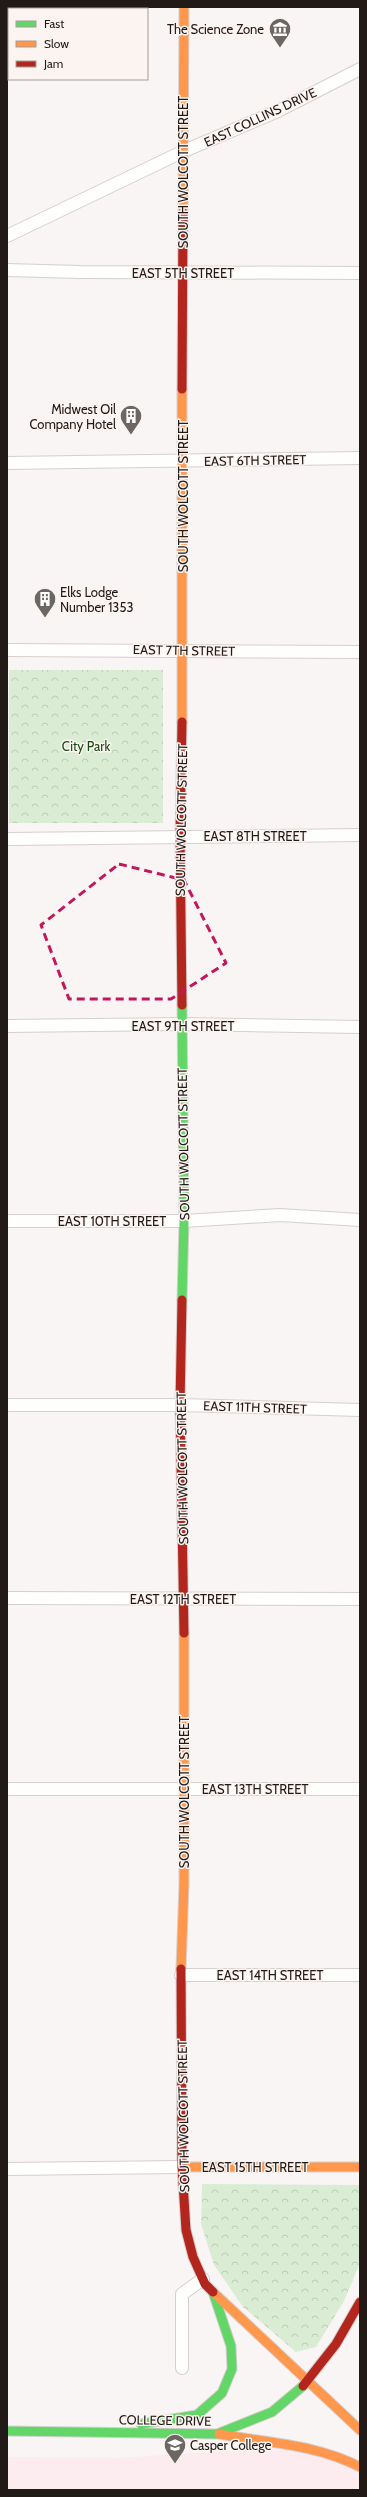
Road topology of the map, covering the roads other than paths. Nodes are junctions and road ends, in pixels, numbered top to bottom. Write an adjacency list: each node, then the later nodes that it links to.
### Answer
1 (184, 7): 3 (main road, SOUTH WOLCOTT STREET)
2 (360, 69): 3 (street, EAST COLLINS DRIVE)
3 (184, 151): 4 (street, EAST COLLINS DRIVE); 6 (main road, SOUTH WOLCOTT STREET)
4 (7, 236)
5 (7, 270): 6 (street, EAST 5TH STREET)
6 (183, 273): 7 (street, EAST 5TH STREET); 9 (main road, SOUTH WOLCOTT STREET)
7 (360, 273)
8 (360, 458): 9 (street, EAST 6TH STREET)
9 (183, 462): 10 (street, EAST 6TH STREET); 12 (main road, SOUTH WOLCOTT STREET)
10 (7, 463)
11 (7, 650): 12 (street, EAST 7TH STREET)
12 (184, 650): 13 (street, EAST 7TH STREET); 15 (main road, SOUTH WOLCOTT STREET)
13 (360, 652)
14 (360, 835): 15 (street, EAST 8TH STREET)
15 (180, 836): 16 (street, EAST 8TH STREET); 17 (main road, SOUTH WOLCOTT STREET)
16 (7, 840)
17 (182, 1024): 18 (street, EAST 9TH STREET); 19 (street, EAST 9TH STREET); 22 (main road, SOUTH WOLCOTT STREET)
18 (7, 1026)
19 (360, 1027)
20 (360, 1220): 22 (street, EAST 10TH STREET)
21 (7, 1221): 22 (street, EAST 10TH STREET)
22 (184, 1221): 24 (main road, SOUTH WOLCOTT STREET)
23 (7, 1405): 24 (street, EAST 11TH STREET)
24 (180, 1405): 25 (street, EAST 11TH STREET); 28 (main road, SOUTH WOLCOTT STREET)
25 (360, 1410)
26 (7, 1598): 28 (street, EAST 12TH STREET)
27 (360, 1599): 28 (street, EAST 12TH STREET)
28 (184, 1600): 29 (main road, SOUTH WOLCOTT STREET)
29 (184, 1788): 30 (street, EAST 13TH STREET); 31 (street, EAST 13TH STREET); 32 (main road, SOUTH WOLCOTT STREET)
30 (360, 1789)
31 (7, 1790)
32 (181, 1975): 33 (street, EAST 14TH STREET); 34 (main road, SOUTH WOLCOTT STREET)
33 (360, 1975)
34 (182, 2166): 35 (main road, EAST 15TH STREET); 36 (street, EAST 15TH STREET); 37 (main road, SOUTH WOLCOTT STREET)
35 (360, 2167)
36 (7, 2169)
37 (203, 2279): 38 (main road, SOUTH WOLCOTT STREET); 40 (street)
38 (212, 2291): 41 (main road, SOUTH WOLCOTT STREET); 44 (main road)
39 (360, 2302): 41 (main road, COLLEGE DRIVE)
40 (182, 2368)
41 (306, 2382): 42 (main road, SOUTH WOLCOTT STREET); 45 (main road, COLLEGE DRIVE)
42 (360, 2430)
43 (7, 2431): 44 (main road, COLLEGE DRIVE)
44 (95, 2432): 45 (main road, COLLEGE DRIVE)
45 (217, 2434): 46 (main road)
46 (360, 2467)

